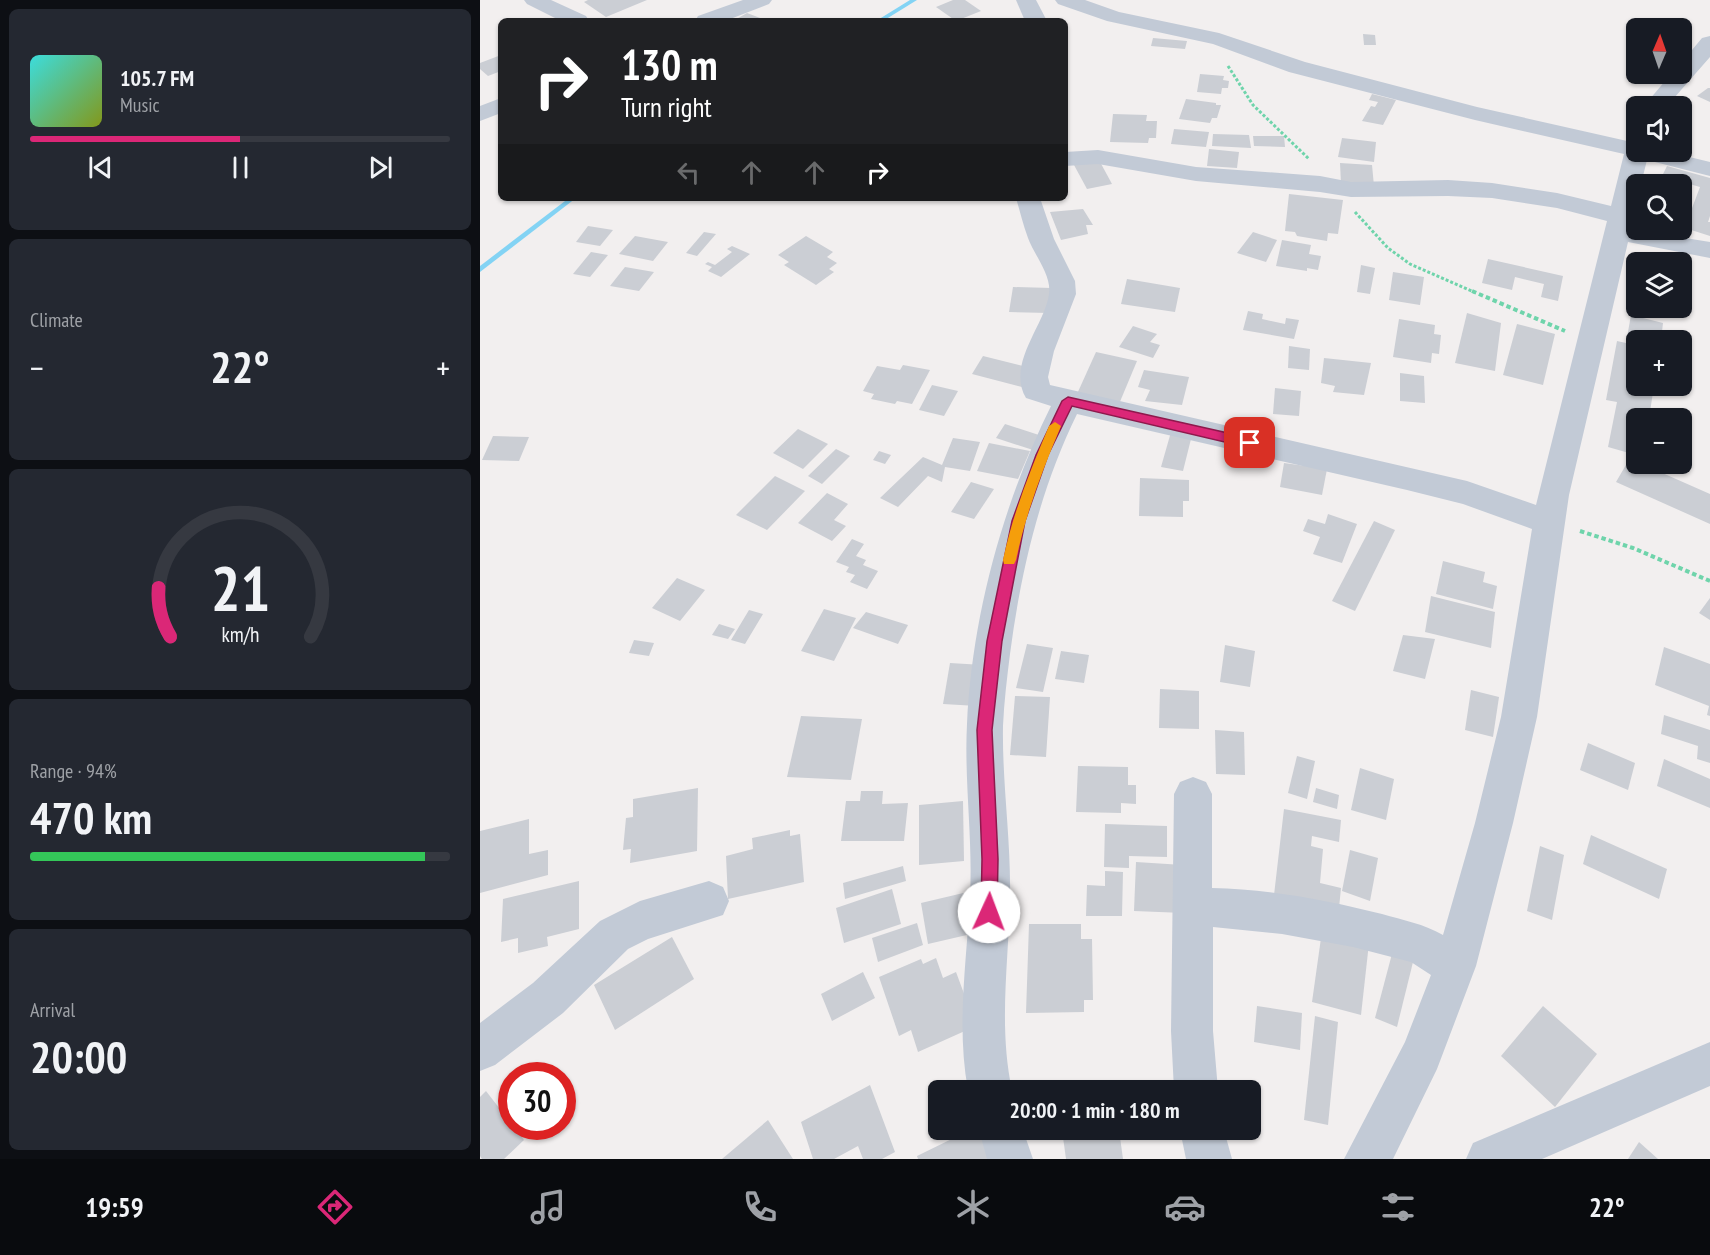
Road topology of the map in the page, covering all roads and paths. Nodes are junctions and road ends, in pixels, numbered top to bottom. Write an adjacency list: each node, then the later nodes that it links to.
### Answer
1 (534, 0): 5 (street)
2 (762, 0): 6 (street)
3 (1026, 0): 7 (street)
4 (1065, 0): 8 (street)
5 (572, 18)
6 (714, 18)
7 (1035, 18)
8 (1220, 39): 13 (street); 18 (path)
9 (1710, 43): 10 (street)
10 (1664, 96)
11 (498, 106): 12 (street)
12 (480, 114)
13 (1626, 148)
14 (1068, 159): 18 (street)
15 (1635, 162): 20 (street)
16 (1682, 162): 17 (street)
17 (1710, 169)
18 (1333, 188): 20 (street); 22 (path)
19 (1029, 201): 23 (street)
20 (1619, 224): 21 (street); 22 (street)
21 (1710, 250)
22 (1590, 342): 24 (street)
23 (1068, 401): 24 (street); 32 (street)
24 (1548, 522): 25 (path); 29 (street)
25 (1710, 581)
26 (1192, 794): 28 (street)
27 (709, 901): 30 (street)
28 (1192, 907): 29 (street); 33 (street)
29 (1455, 966): 38 (street)
30 (480, 1050)
31 (1710, 1064): 39 (street)
32 (989, 1080)
33 (1195, 1080)
34 (1004, 1140): 36 (street)
35 (1204, 1140): 37 (street)
36 (1010, 1159)
37 (1209, 1159)
38 (1366, 1159)
39 (1489, 1159)

